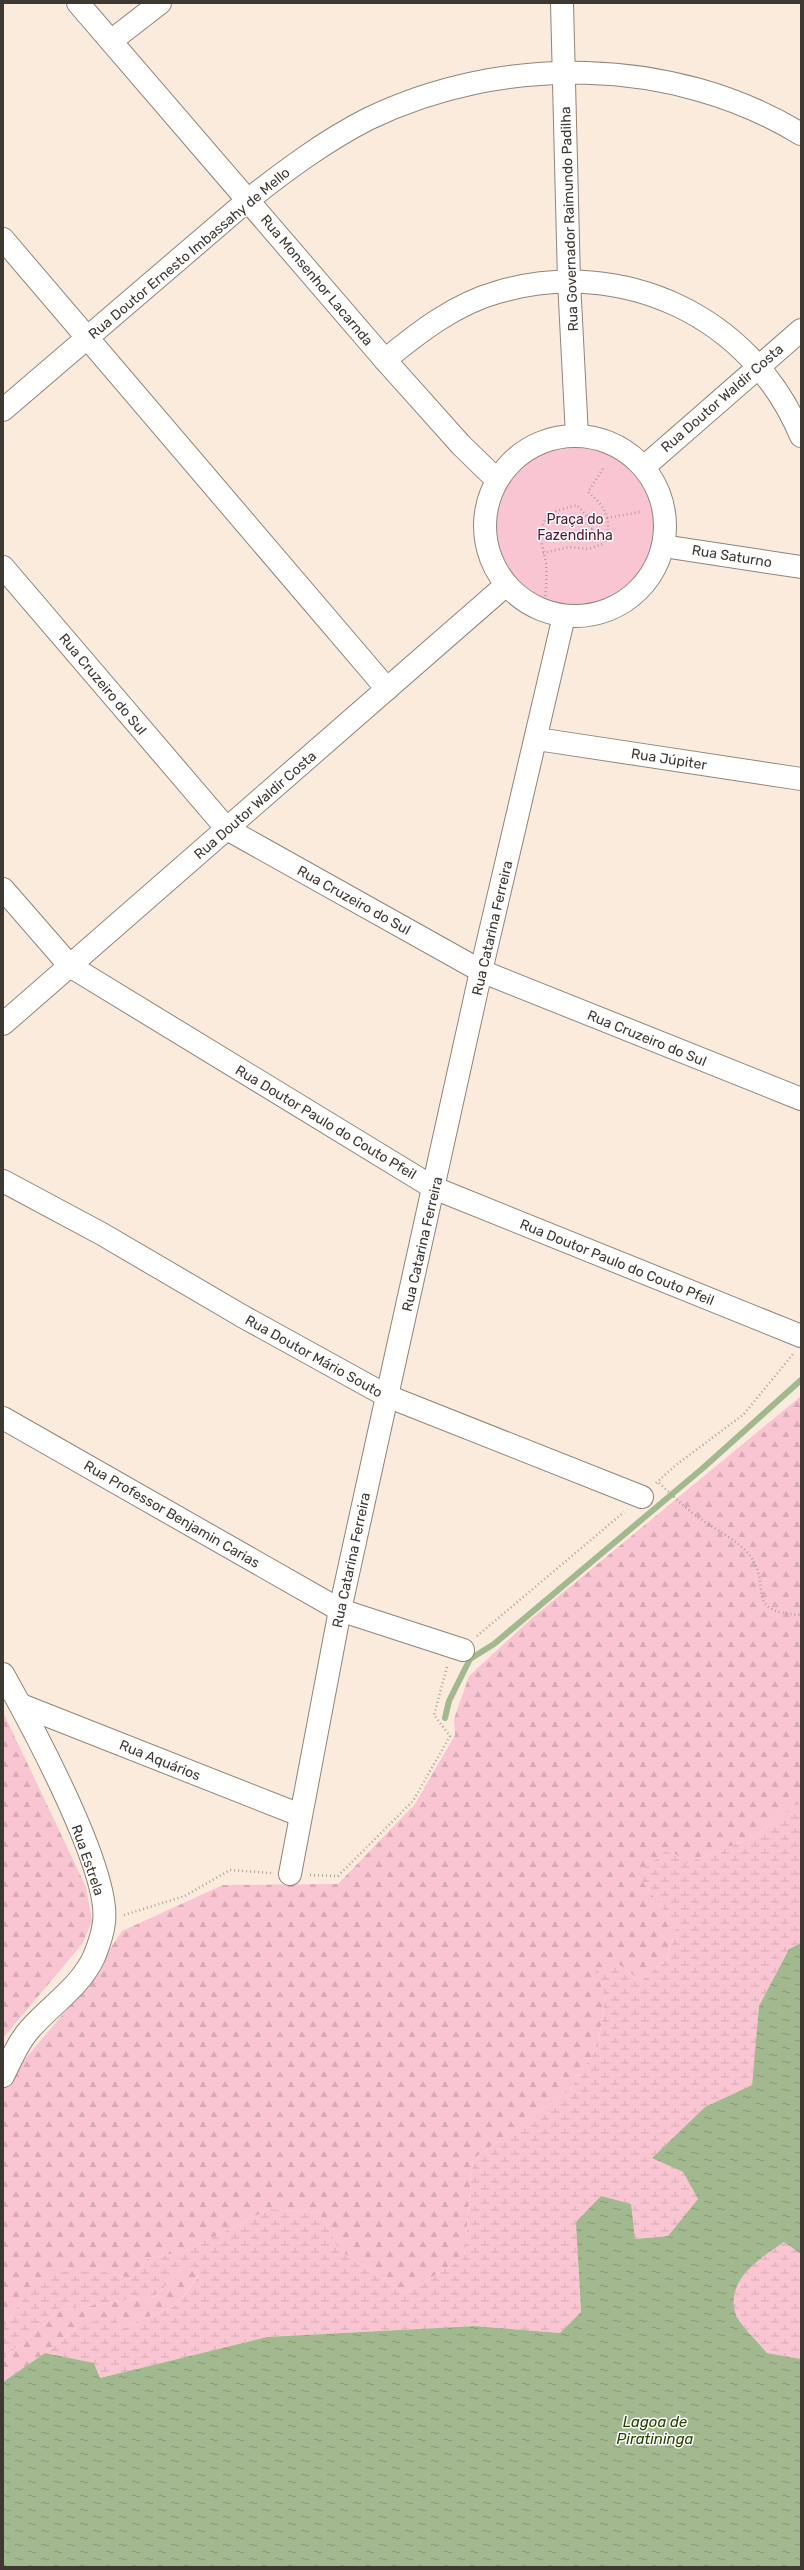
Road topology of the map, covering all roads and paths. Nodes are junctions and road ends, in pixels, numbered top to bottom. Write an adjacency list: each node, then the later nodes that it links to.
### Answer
1 (78, 3): 4 (street, Rua Monsenhor Lacarnda)
2 (160, 3): 4 (street)
3 (562, 3): 5 (street, Rua Governador Raimundo Padilha)
4 (111, 40): 7 (street, Rua Monsenhor Lacarnda)
5 (565, 72): 6 (street, Rua Doutor Ernesto Imbassahy de Mello); 7 (street, Rua Doutor Ernesto Imbassahy de Mello); 9 (street, Rua Governador Raimundo Padilha)
6 (801, 134)
7 (248, 200): 11 (street, Rua Doutor Ernesto Imbassahy de Mello); 12 (street, Rua Monsenhor Lacarnda)
8 (3, 239): 11 (street)
9 (569, 281): 12 (street); 13 (street); 15 (street, Rua Governador Raimundo Padilha)
10 (801, 330): 13 (street, Rua Doutor Waldir Costa)
11 (86, 338): 14 (street, Rua Doutor Ernesto Imbassahy de Mello); 30 (street)
12 (385, 360): 19 (street, Rua Monsenhor Lacarnda)
13 (759, 366): 16 (street); 17 (street, Rua Doutor Waldir Costa)
14 (3, 410)
15 (577, 436): 17 (street); 19 (street)
16 (801, 436)
17 (644, 467): 23 (street)
18 (604, 468): 21 (path)
19 (497, 480): 27 (street)
20 (640, 512): 21 (path)
21 (607, 518): 24 (path)
22 (576, 533): 24 (path)
23 (663, 546): 26 (street, Rua Saturno); 29 (street)
24 (543, 553): 28 (path)
25 (3, 567): 33 (street, Rua Cruzeiro do Sul)
26 (801, 567)
27 (506, 585): 28 (street); 30 (street, Rua Doutor Waldir Costa)
28 (543, 611): 29 (street)
29 (564, 616): 31 (street, Rua Catarina Ferreira)
30 (387, 689): 33 (street, Rua Doutor Waldir Costa)
31 (537, 739): 32 (street, Rua Júpiter); 36 (street, Rua Catarina Ferreira)
32 (801, 779)
33 (227, 829): 35 (street, Rua Doutor Waldir Costa); 36 (street, Rua Cruzeiro do Sul)
34 (3, 889): 35 (street, Rua Doutor Paulo do Couto Pfeil)
35 (70, 966): 37 (street, Rua Doutor Waldir Costa); 40 (street, Rua Doutor Paulo do Couto Pfeil)
36 (481, 971): 38 (street, Rua Cruzeiro do Sul); 40 (street, Rua Catarina Ferreira)
37 (3, 1024)
38 (801, 1099)
39 (3, 1180): 42 (street, Rua Doutor Mário Souto)
40 (434, 1188): 41 (street, Rua Doutor Paulo do Couto Pfeil); 42 (street, Rua Catarina Ferreira)
41 (801, 1336)
42 (387, 1396): 44 (street, Rua Doutor Mário Souto); 45 (street, Rua Catarina Ferreira)
43 (3, 1418): 45 (street, Rua Professor Benjamin Carias)
44 (650, 1489): 46 (path)
45 (340, 1610): 47 (street, Rua Professor Benjamin Carias); 50 (street, Rua Catarina Ferreira)
46 (801, 1615)
47 (463, 1650): 51 (path)
48 (3, 1674): 49 (street, Rua Estrela)
49 (21, 1705): 50 (street, Rua Aquários); 52 (street, Rua Estrela)
50 (300, 1815): 51 (street, Rua Catarina Ferreira)
51 (290, 1874): 52 (path)
52 (104, 1922): 53 (street, Rua Estrela)
53 (3, 2076)

